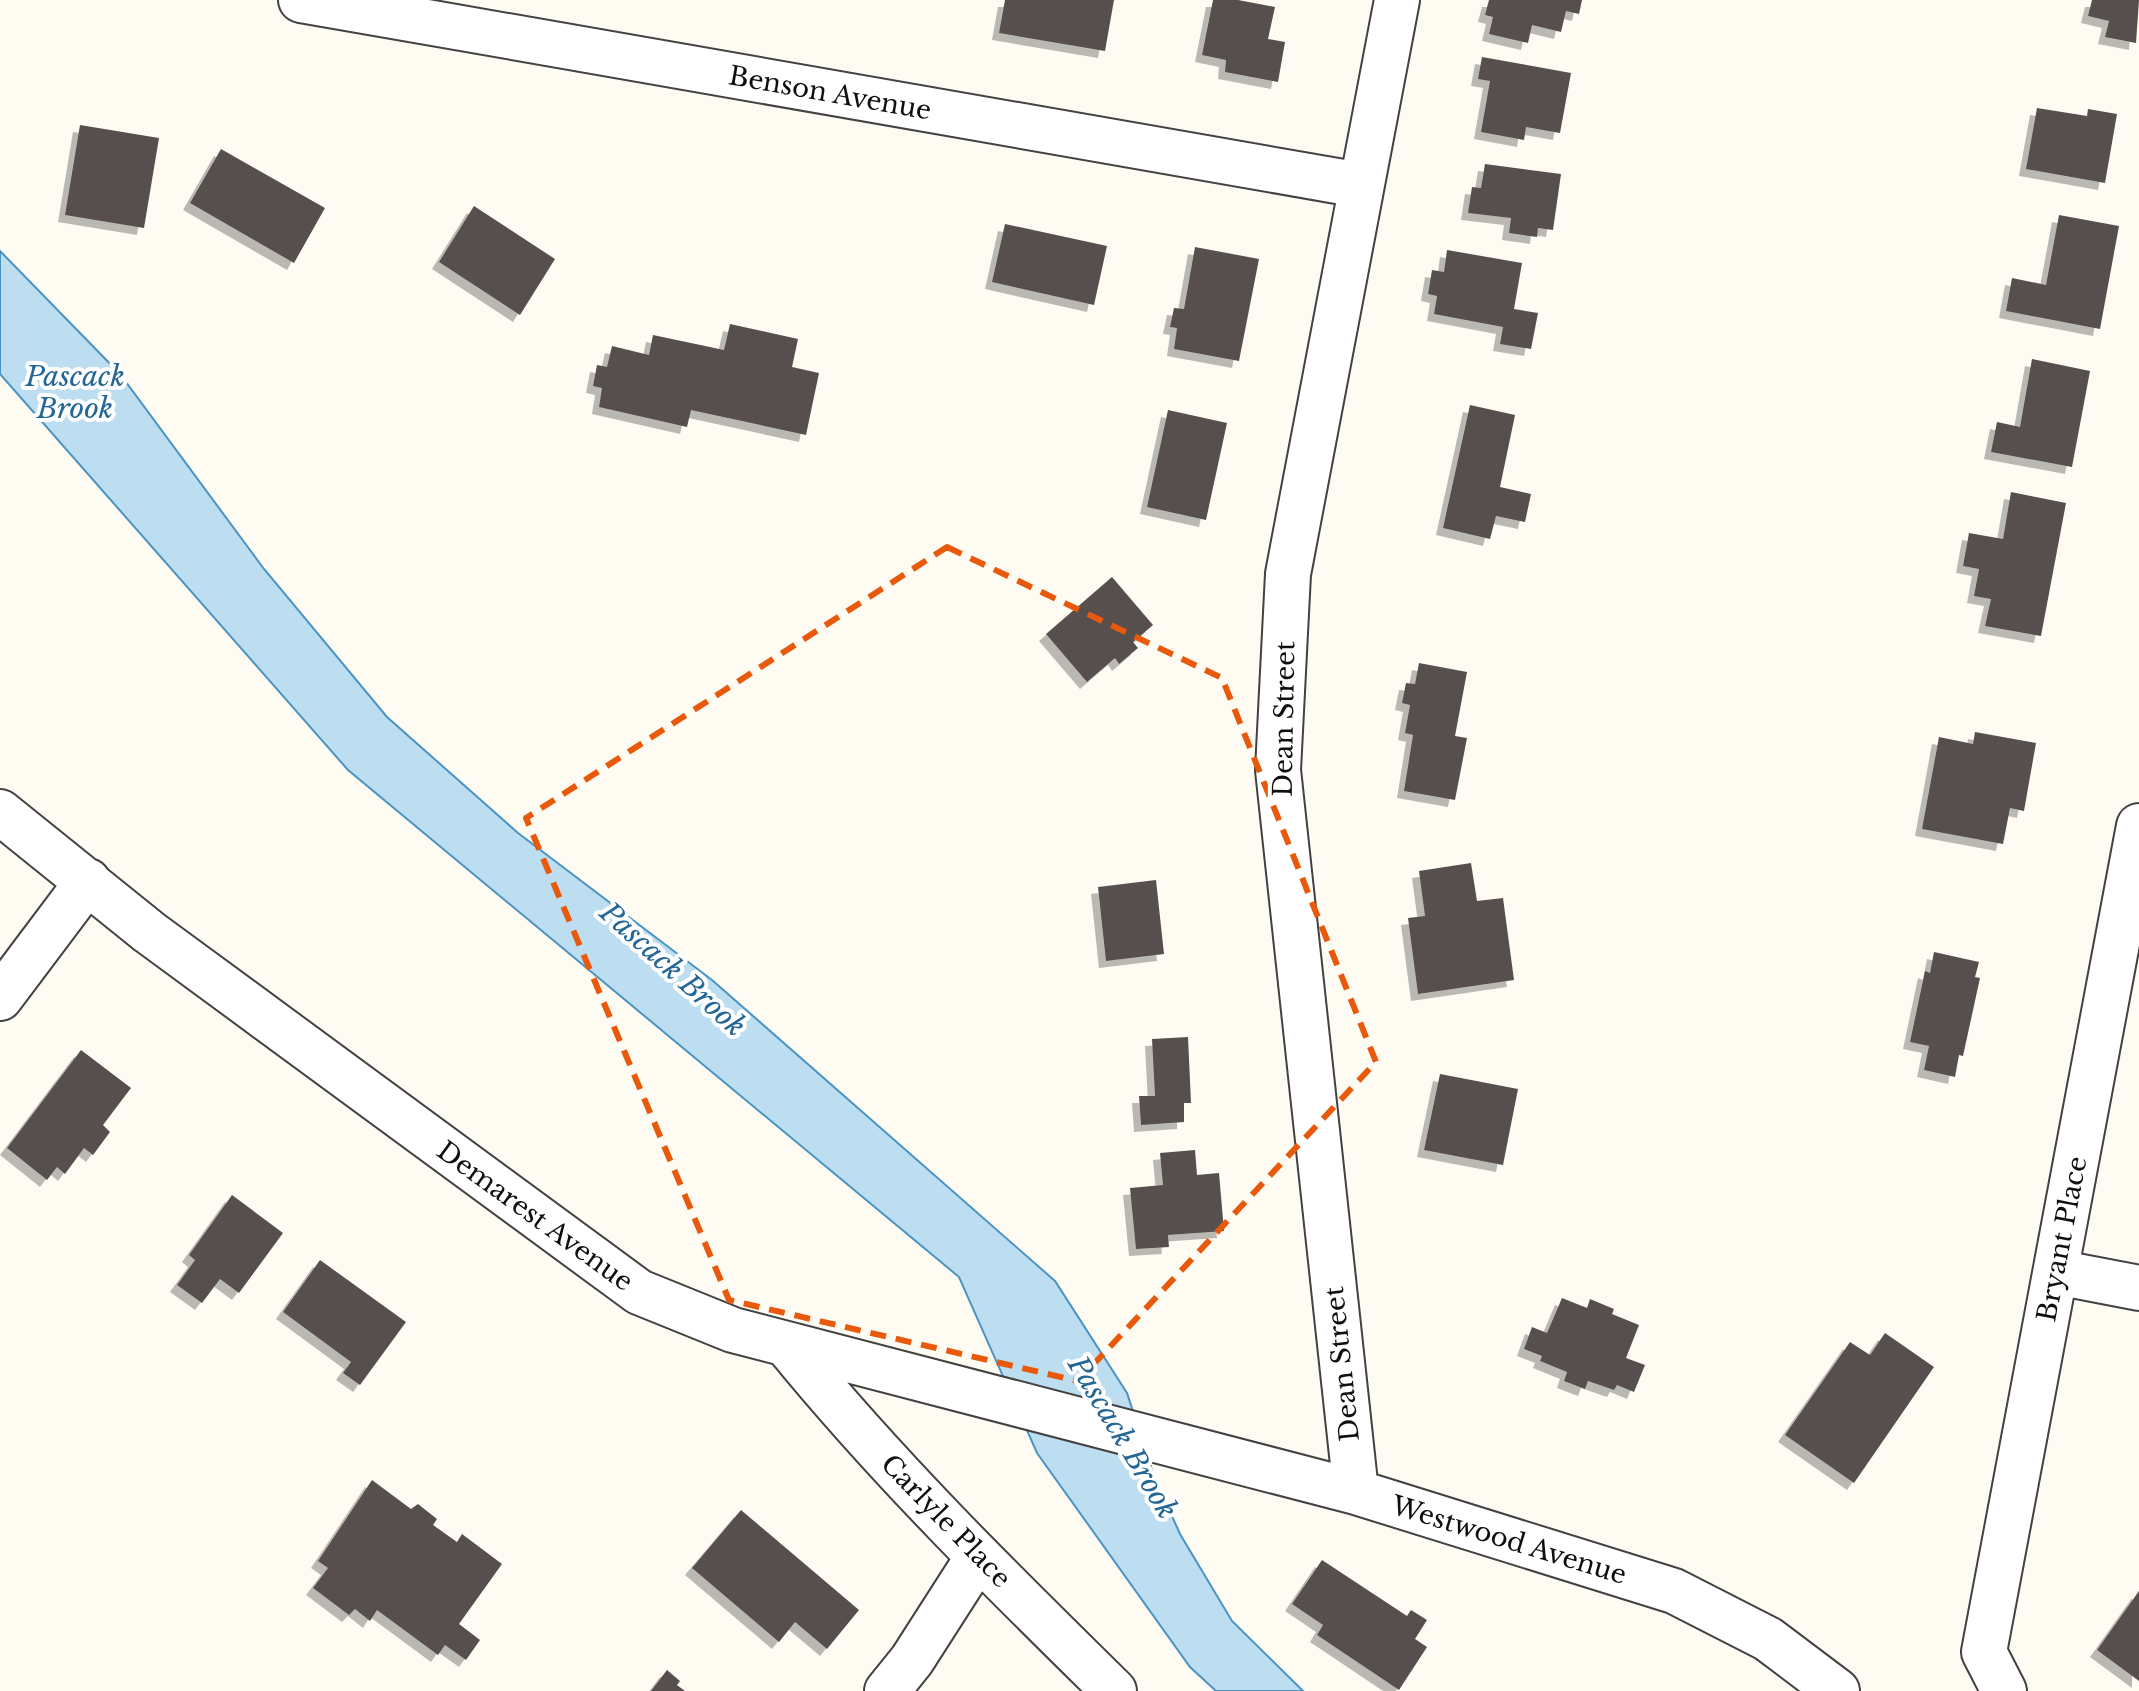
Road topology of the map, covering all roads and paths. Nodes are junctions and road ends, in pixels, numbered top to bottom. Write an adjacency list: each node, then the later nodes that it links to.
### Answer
1 (301, 0): 3 (street, Benson Avenue)
2 (1397, 0): 3 (street, Dean Street)
3 (1360, 185): 12 (street, Dean Street)
4 (0, 812): 6 (street, Demarest Avenue)
5 (2139, 826): 8 (street, Bryant Place)
6 (88, 881): 7 (street); 10 (street, Demarest Avenue)
7 (0, 998)
8 (2056, 1272): 9 (street); 17 (street, Bryant Place)
9 (2139, 1288)
10 (786, 1344): 11 (street, Demarest Avenue); 13 (street, Carlyle Place)
11 (1158, 1441): 12 (street, Westwood Avenue)
12 (1356, 1492): 16 (street, Westwood Avenue)
13 (978, 1557): 14 (street); 15 (street, Carlyle Place)
14 (887, 1691)
15 (1114, 1691)
16 (1837, 1691)
17 (2004, 1691)

